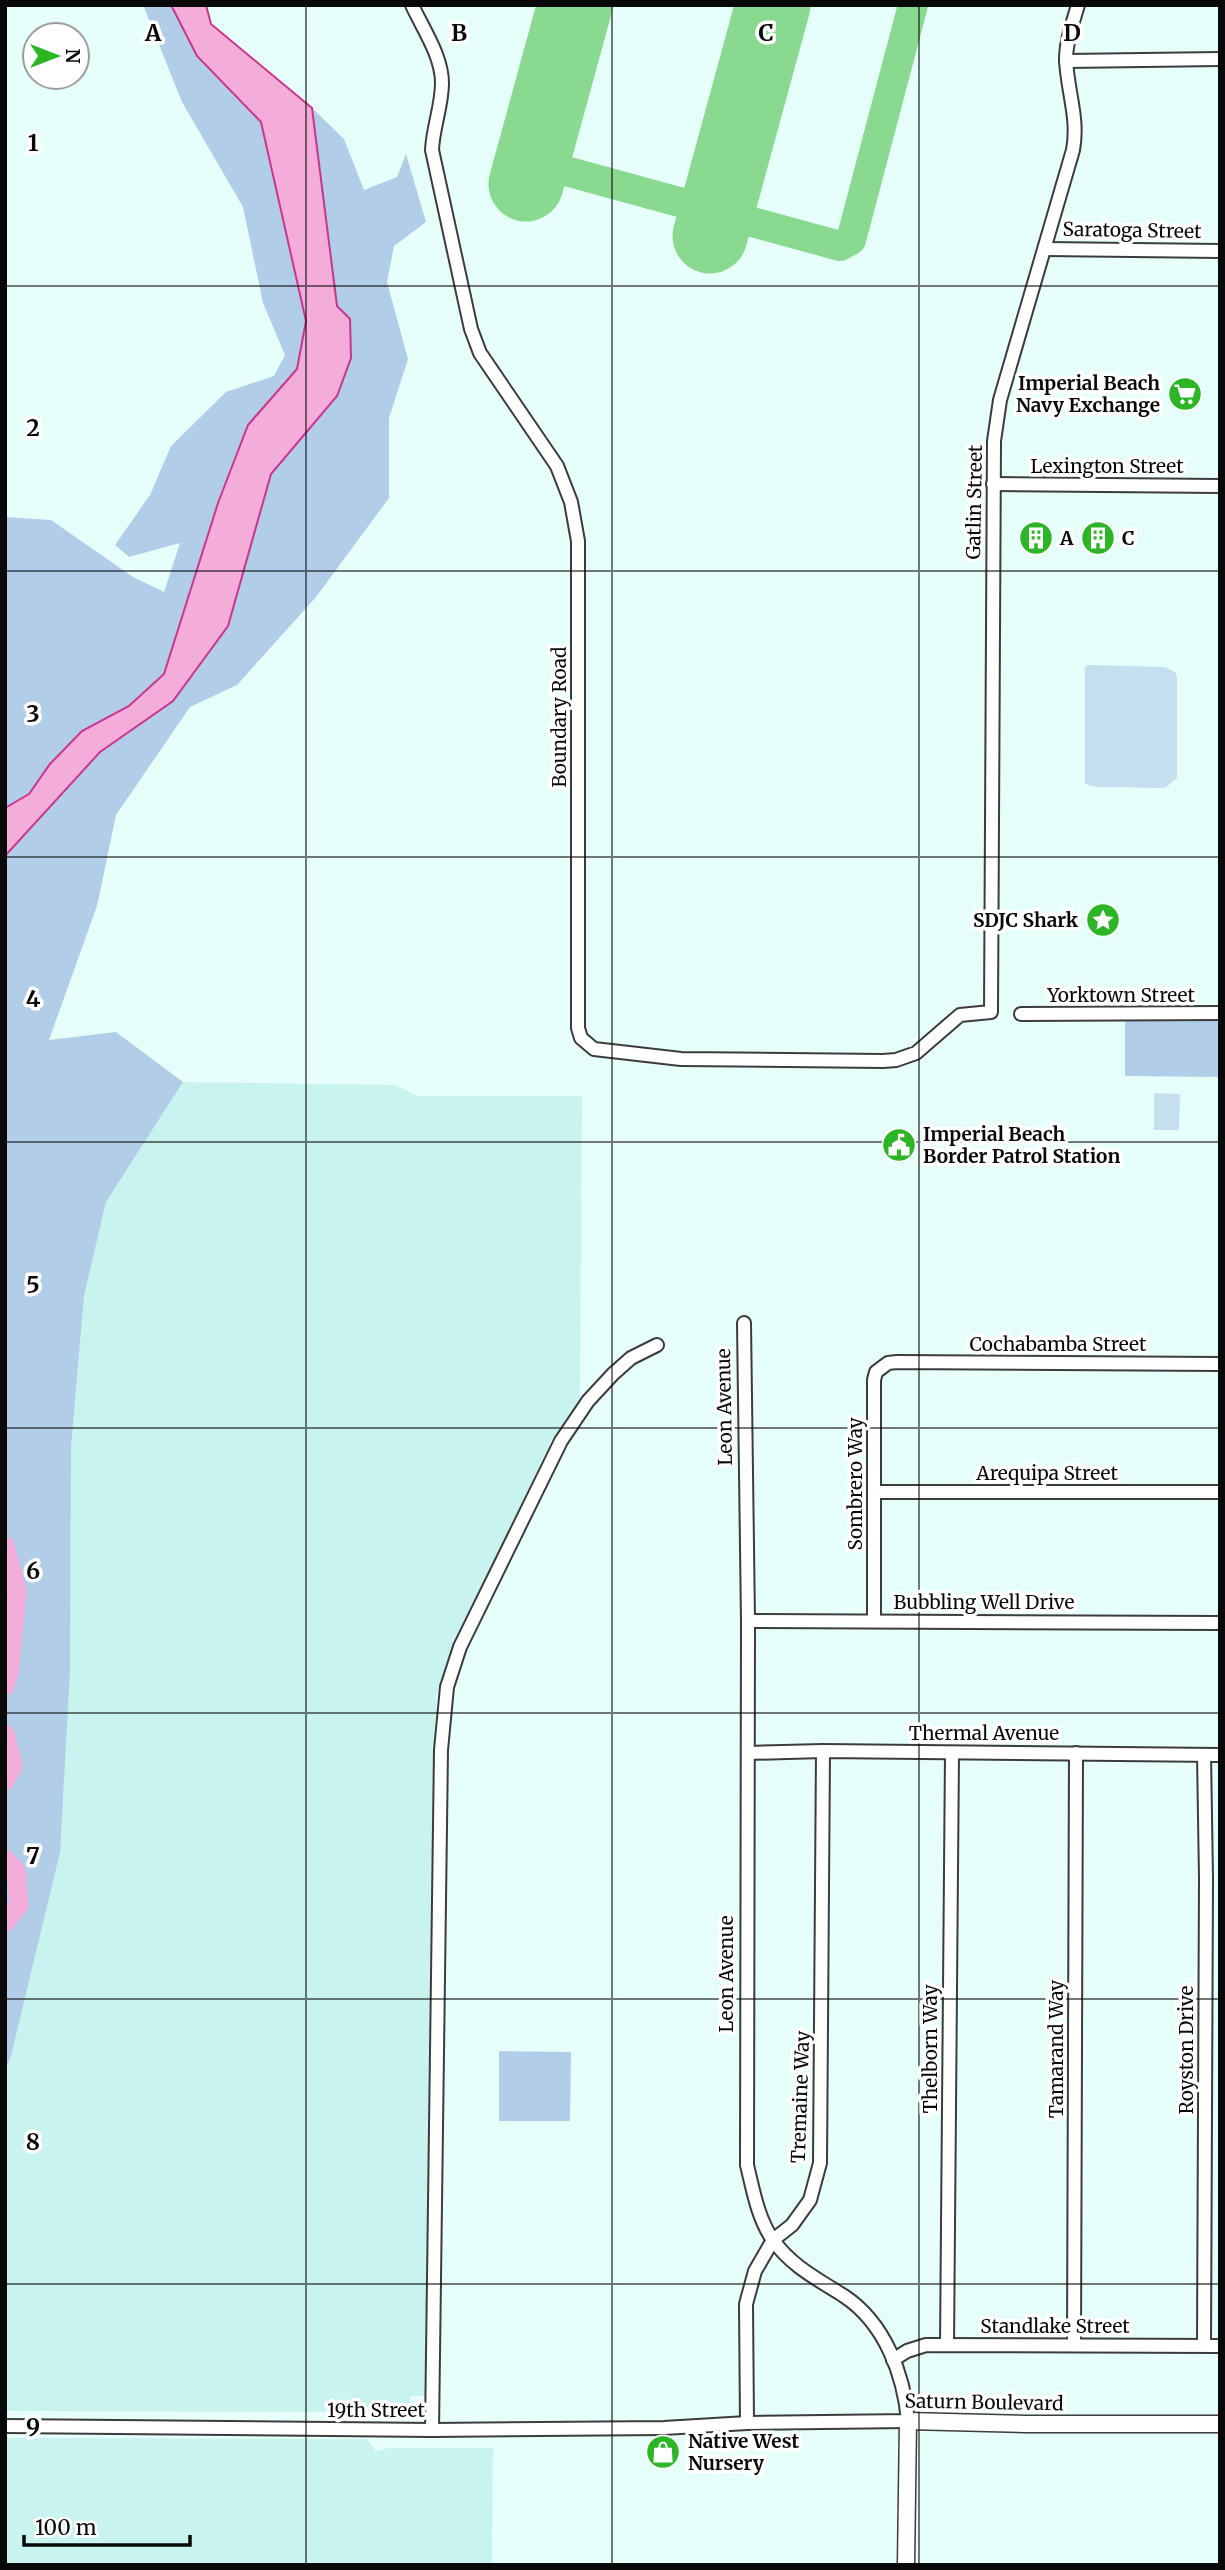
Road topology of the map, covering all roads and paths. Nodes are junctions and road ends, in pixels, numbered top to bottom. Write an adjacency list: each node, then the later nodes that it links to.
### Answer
1 (412, 5): 9 (street, Boundary Road)
2 (1078, 5): 4 (street, Gatlin Street)
3 (1220, 59): 4 (street)
4 (1066, 61): 5 (street, Gatlin Street)
5 (1045, 249): 6 (street, Saratoga Street); 7 (street, Gatlin Street)
6 (1220, 251)
7 (993, 484): 8 (street, Lexington Street); 9 (street, Gatlin Street)
8 (1220, 486)
9 (991, 1012)
10 (1220, 1013): 11 (street, Yorktown Street)
11 (1021, 1014)
12 (744, 1322): 18 (street, Leon Avenue)
13 (657, 1345): 39 (street)
14 (897, 1362): 15 (street, Cochabamba Street); 16 (street, Sombrero Way)
15 (1220, 1364)
16 (875, 1492): 17 (street, Arequipa Street); 19 (street, Sombrero Way)
17 (1220, 1492)
18 (748, 1621): 19 (street, Bubbling Well Drive); 22 (street, Leon Avenue)
19 (874, 1621): 20 (street, Bubbling Well Drive)
20 (1220, 1623)
21 (823, 1751): 22 (street, Thermal Avenue); 23 (street, Thermal Avenue); 29 (street, Tremaine Way)
22 (748, 1753): 29 (street, Leon Avenue)
23 (952, 1753): 24 (street, Thermal Avenue); 31 (street, Thelborn Way)
24 (1076, 1753): 25 (street, Thermal Avenue); 30 (street, Tamarand Way)
25 (1203, 1755): 26 (street, Thermal Avenue); 27 (street, Royston Drive)
26 (1220, 1755)
27 (1206, 1878): 28 (street); 32 (street, Royston Drive)
28 (1220, 1878)
29 (773, 2240): 34 (street, Leon Avenue); 36 (street, Tremaine Way)
30 (1074, 2344): 31 (street, Standlake Street); 32 (street, Standlake Street)
31 (947, 2345): 34 (street, Standlake Street)
32 (1203, 2345): 33 (street, Standlake Street)
33 (1220, 2346)
34 (892, 2360): 35 (street, Leon Avenue)
35 (908, 2421): 36 (street, Saturn Boulevard); 37 (street, Saturn Boulevard); 40 (street, Leon Avenue)
36 (747, 2423): 39 (street, 19th Street)
37 (1220, 2424)
38 (5, 2426): 39 (street, 19th Street)
39 (432, 2430)
40 (906, 2565)

